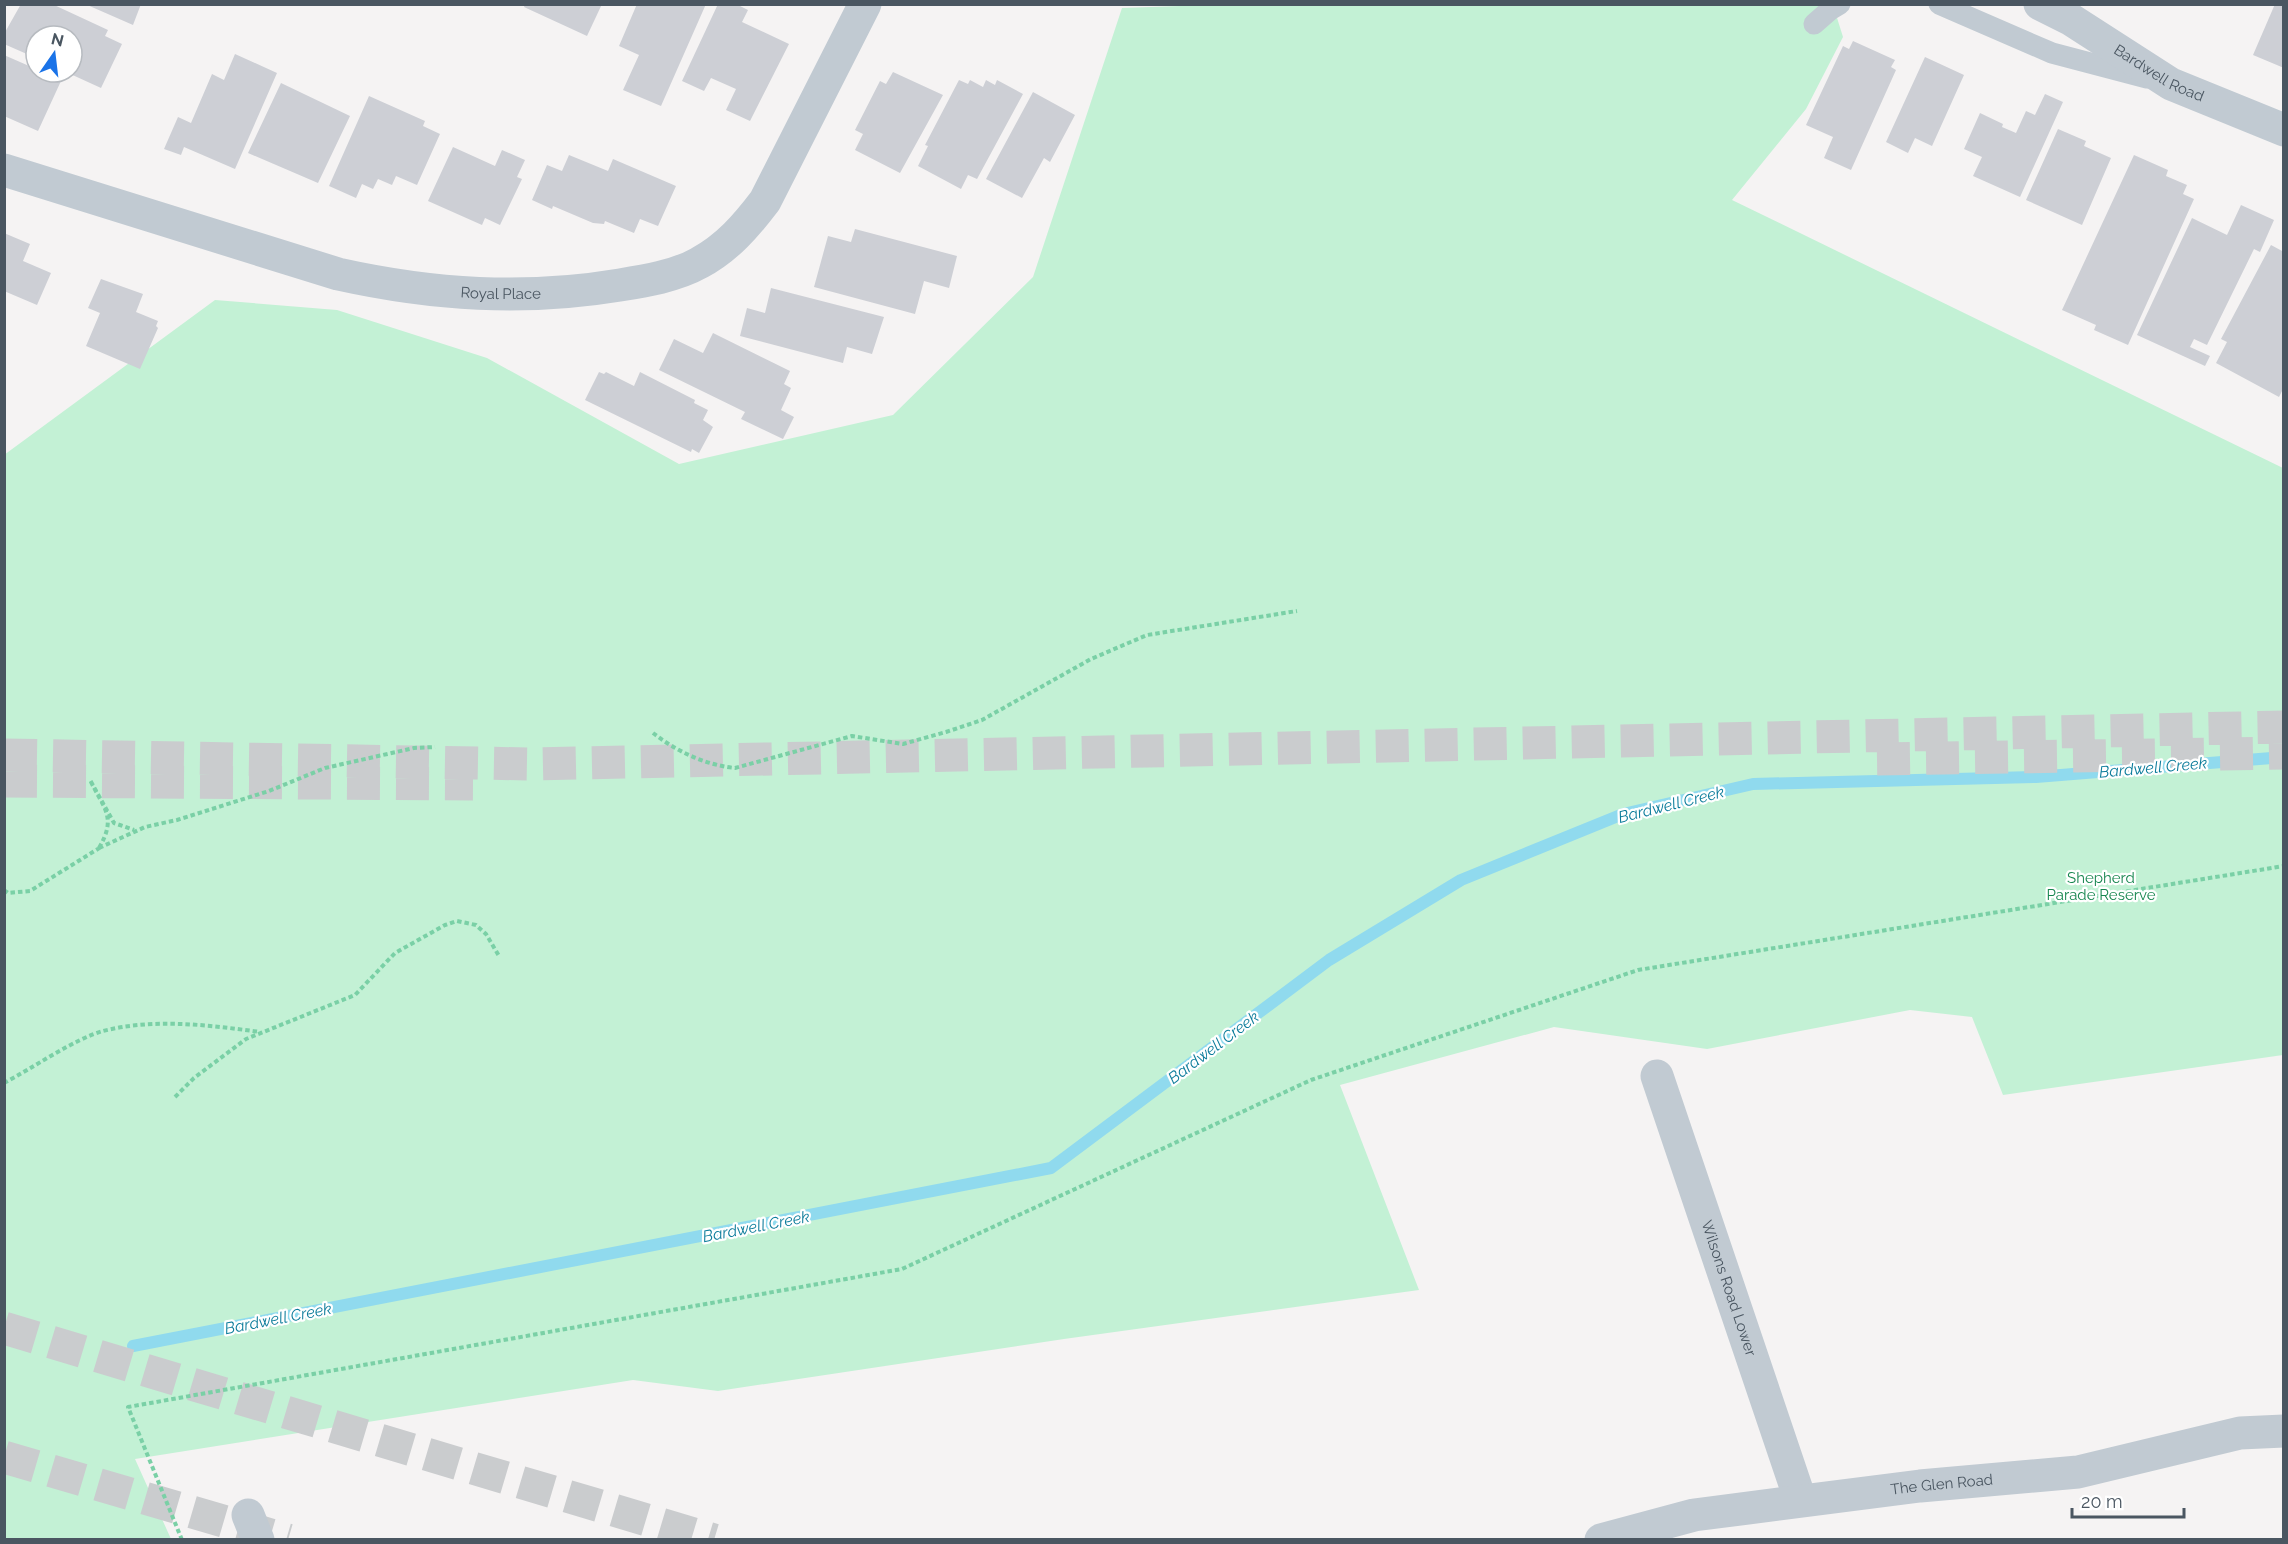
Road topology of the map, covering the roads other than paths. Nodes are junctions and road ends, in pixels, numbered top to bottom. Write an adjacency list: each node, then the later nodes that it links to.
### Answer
1 (865, 4): 8 (street, Royal Place)
2 (1840, 4): 5 (lane)
3 (1939, 4): 6 (lane)
4 (2040, 4): 6 (street, Bardwell Road)
5 (1814, 24)
6 (2171, 84): 7 (street, Bardwell Road)
7 (2283, 130)
8 (4, 170)
9 (1657, 1076): 11 (street, Wilsons Road Lower)
10 (2283, 1431): 11 (street, The Glen Road)
11 (1800, 1499): 12 (street, The Glen Road)
12 (1622, 1537)

